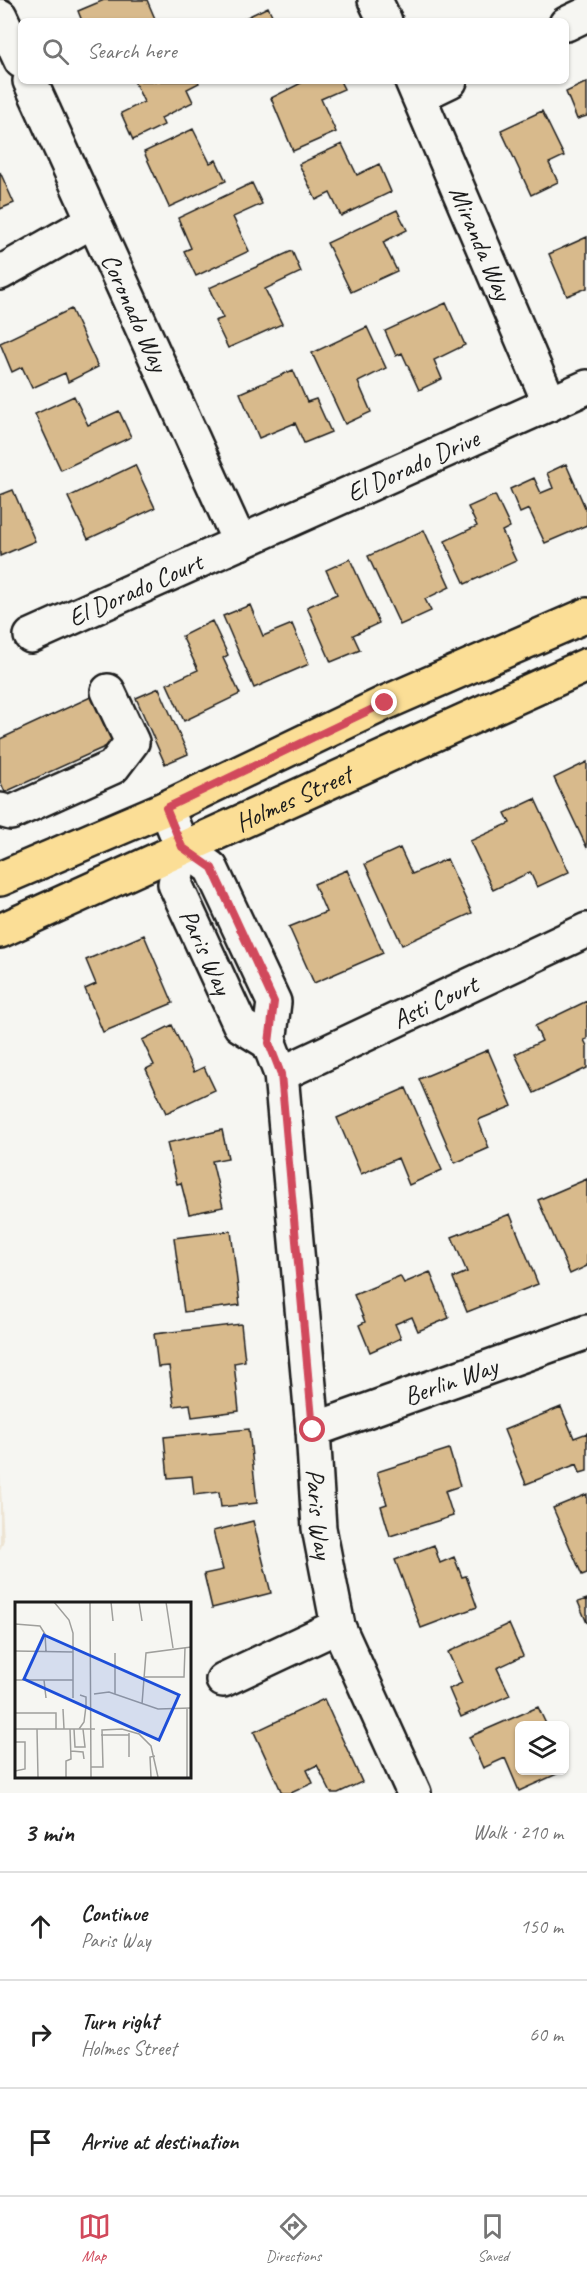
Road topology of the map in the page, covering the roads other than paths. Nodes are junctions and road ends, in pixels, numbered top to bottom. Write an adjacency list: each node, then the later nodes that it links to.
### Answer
1 (375, 0): 4 (street)
2 (587, 14): 5 (street)
3 (0, 16): 6 (street)
4 (384, 18)
5 (569, 23)
6 (18, 55)
7 (31, 84): 10 (street, Coronado Way)
8 (437, 84): 9 (street)
9 (416, 89): 13 (street, Miranda Way)
10 (94, 220): 11 (street); 14 (street, Coronado Way)
11 (0, 273)
12 (587, 387): 13 (street, El Dorado Drive)
13 (550, 404): 14 (street, El Dorado Drive)
14 (240, 543): 16 (street, El Dorado Court)
15 (587, 615): 19 (main road, Holmes Street)
16 (31, 636)
17 (587, 665): 21 (main road, Holmes Street)
18 (108, 691): 20 (street)
19 (166, 808): 21 (street); 22 (main road, Holmes Street)
20 (0, 810)
21 (182, 847): 24 (main road, Holmes Street); 25 (street, Paris Way)
22 (0, 879)
23 (587, 930): 25 (street, Asti Court)
24 (0, 931)
25 (281, 1074): 27 (street, Paris Way)
26 (587, 1332): 27 (street, Berlin Way)
27 (313, 1430): 28 (street, Paris Way)
28 (338, 1626): 29 (street); 30 (street, Paris Way)
29 (222, 1680)
30 (414, 1793)

